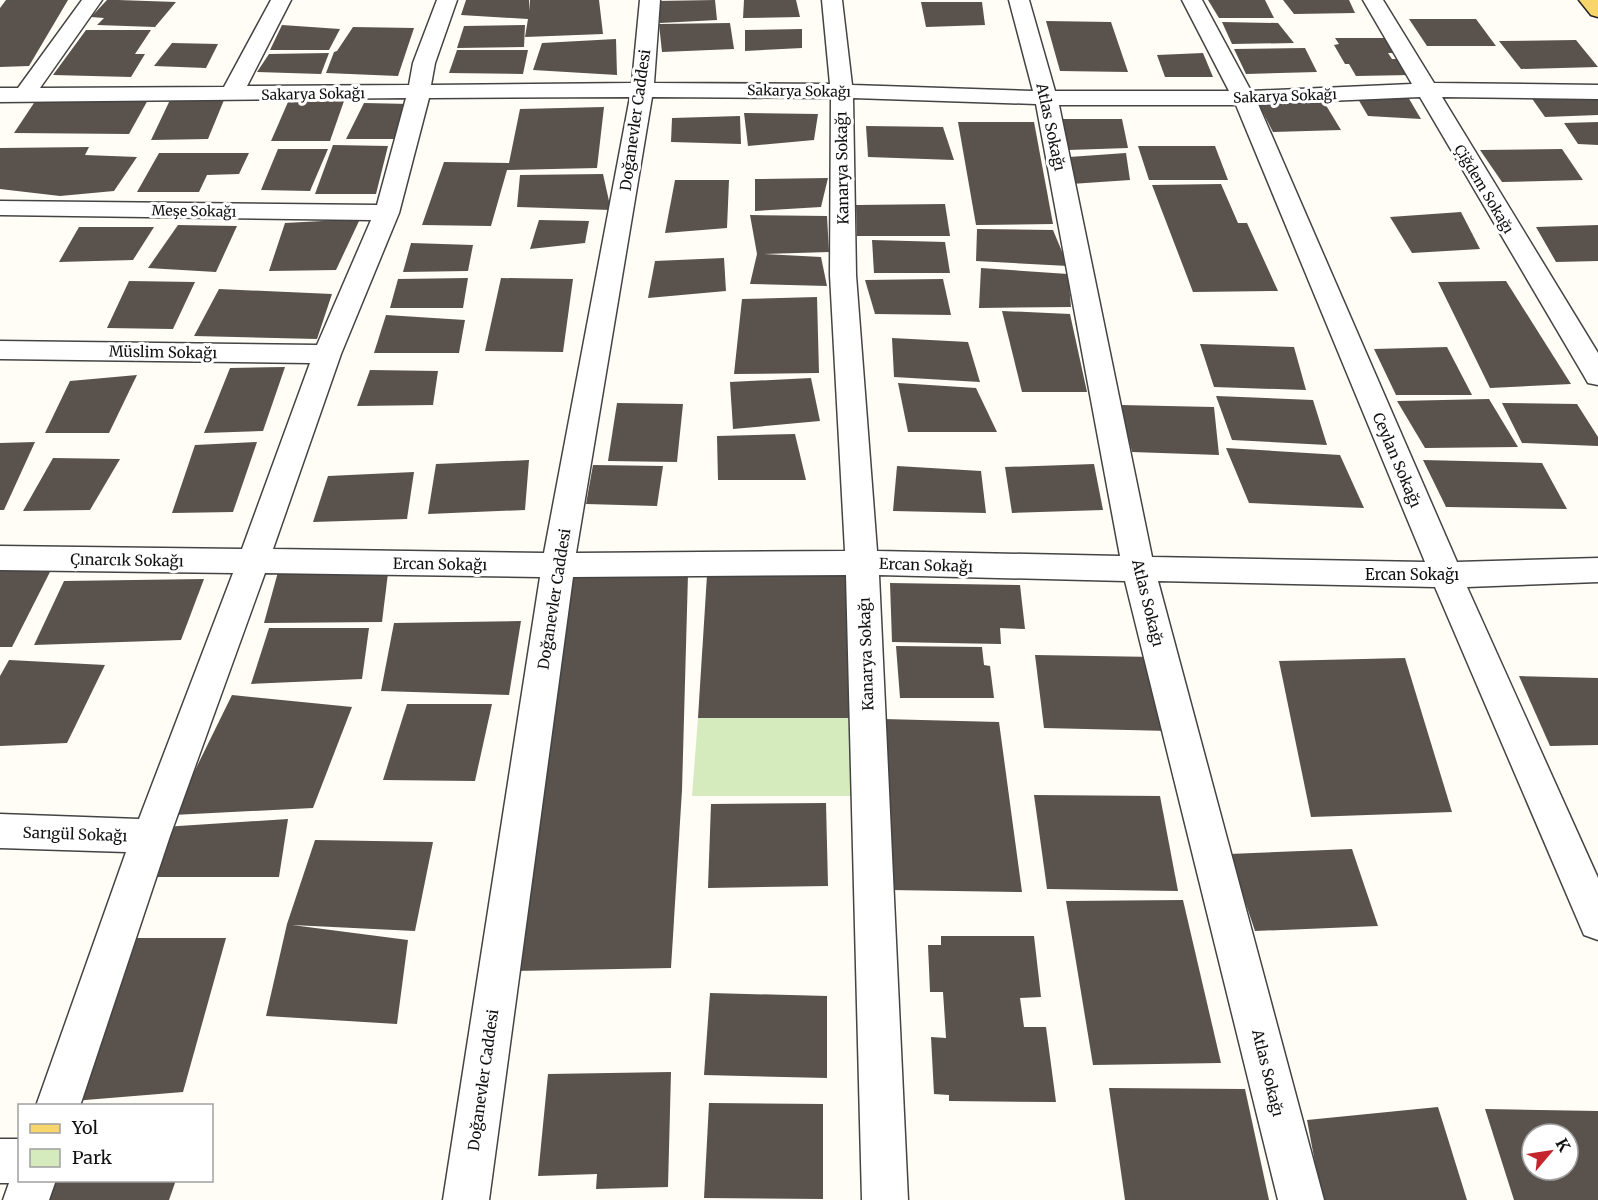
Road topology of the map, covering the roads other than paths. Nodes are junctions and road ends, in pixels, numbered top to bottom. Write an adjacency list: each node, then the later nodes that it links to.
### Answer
1 (92, 0): 17 (street)
2 (281, 0): 18 (street)
3 (447, 0): 15 (street)
4 (650, 0): 11 (street, Doğanevler Caddesi)
5 (832, 0): 13 (street, Kanarya Sokağı)
6 (1018, 0): 19 (street, Atlas Sokağı)
7 (1192, 0): 20 (street, Ceylan Sokağı)
8 (1372, 0): 12 (street, Çiğdem Sokağı)
9 (1589, 0): 10 (main road)
10 (1598, 11)
11 (642, 90): 13 (street, Sakarya Sokağı); 15 (street, Sakarya Sokağı); 29 (street, Doğanevler Caddesi)
12 (1424, 90): 14 (street, Sakarya Sokağı); 20 (street, Sakarya Sokağı); 25 (street, Çiğdem Sokağı)
13 (842, 91): 19 (street, Sakarya Sokağı); 28 (street, Kanarya Sokağı)
14 (1598, 92)
15 (419, 93): 18 (street, Sakarya Sokağı); 22 (street)
16 (0, 95): 17 (street, Sakarya Sokağı)
17 (24, 95): 18 (street, Sakarya Sokağı)
18 (231, 95)
19 (1046, 98): 20 (street, Sakarya Sokağı); 30 (street, Atlas Sokağı)
20 (1244, 98): 32 (street, Ceylan Sokağı)
21 (0, 208): 22 (street, Meşe Sokağı)
22 (387, 213): 24 (street)
23 (0, 350): 24 (street, Müslim Sokağı)
24 (327, 354): 27 (street)
25 (1598, 376)
26 (0, 558): 27 (street, Çınarcık Sokağı)
27 (254, 562): 29 (street, Ercan Sokağı); 34 (street)
28 (862, 563): 29 (street, Ercan Sokağı); 30 (street, Ercan Sokağı); 42 (street, Kanarya Sokağı)
29 (558, 565): 41 (street, Doğanevler Caddesi)
30 (1139, 570): 32 (street, Ercan Sokağı); 43 (street, Atlas Sokağı)
31 (1598, 570): 32 (street, Ercan Sokağı)
32 (1446, 575): 35 (street, Ceylan Sokağı)
33 (0, 831): 34 (street, Sarıgül Sokağı)
34 (151, 836): 36 (street)
35 (1598, 922)
36 (59, 1104)
37 (0, 1161): 38 (street)
38 (18, 1161)
39 (32, 1182): 40 (street)
40 (26, 1200)
41 (466, 1200)
42 (885, 1200)
43 (1300, 1200)

